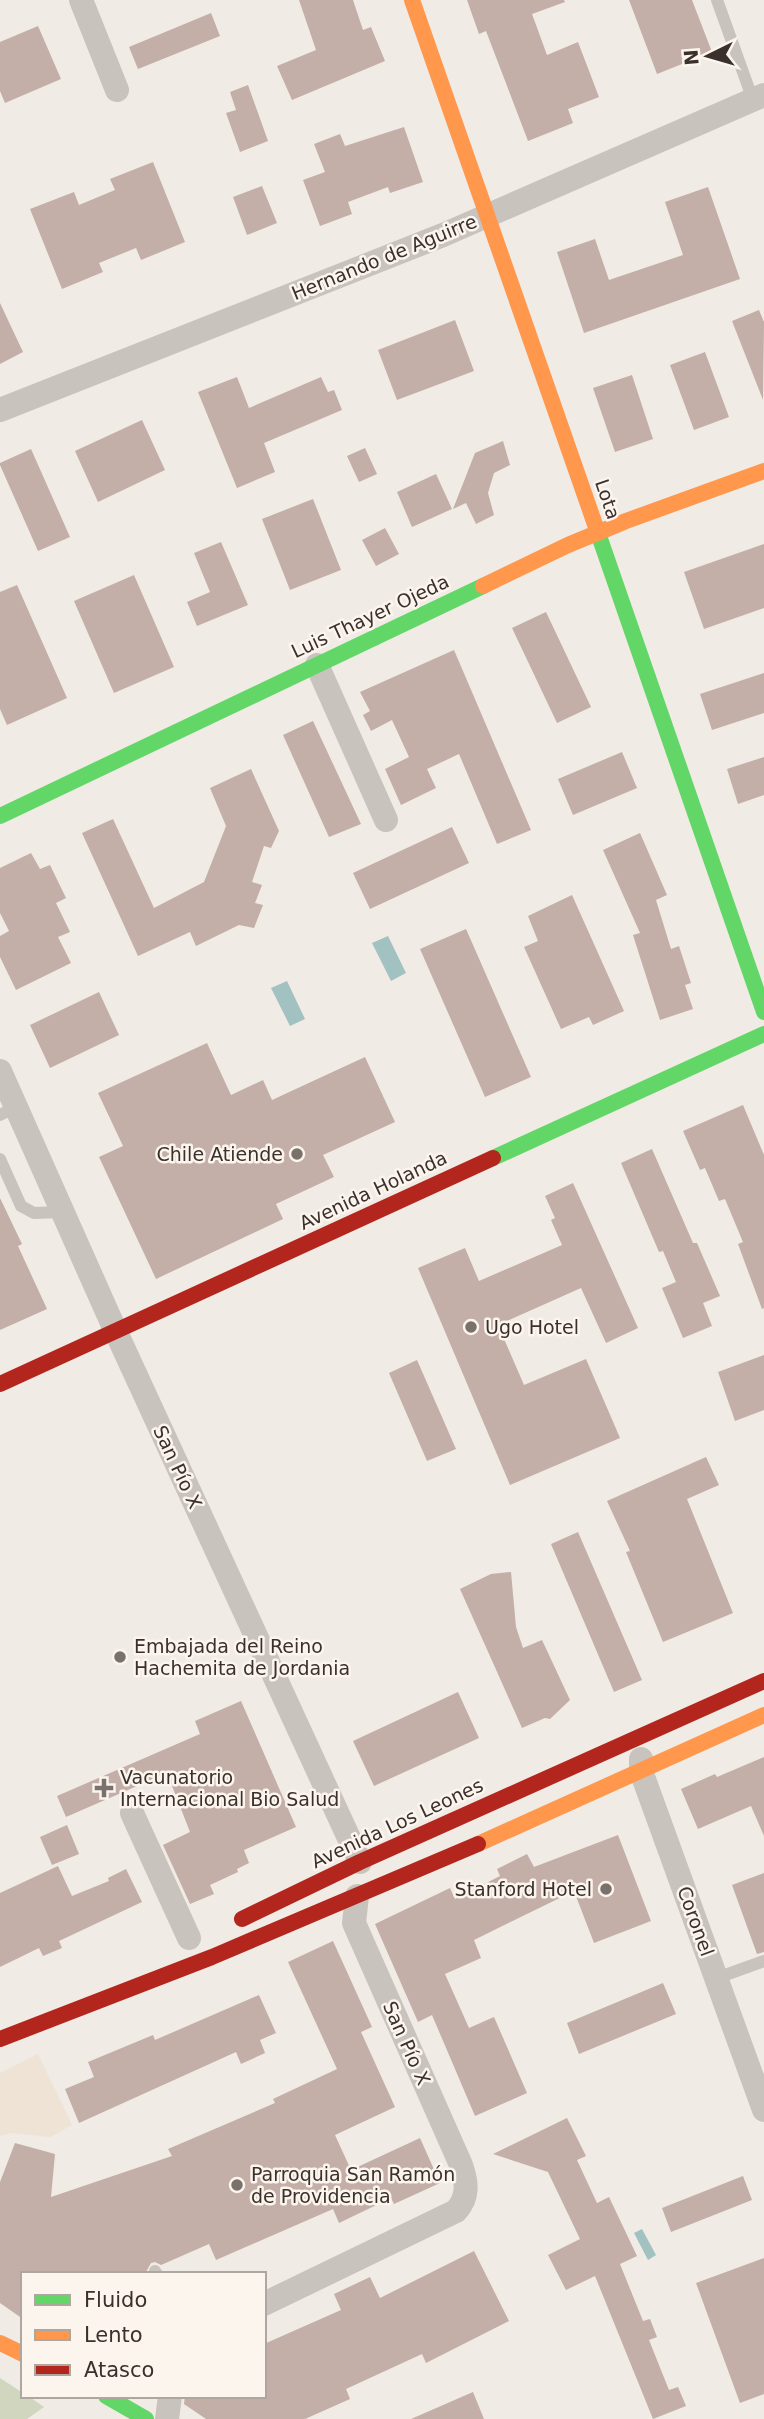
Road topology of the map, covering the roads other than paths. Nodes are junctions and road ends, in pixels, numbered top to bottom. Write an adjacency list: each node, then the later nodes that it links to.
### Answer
1 (80, 0): 4 (street)
2 (412, 0): 6 (street, Lota)
3 (717, 0): 5 (lane)
4 (117, 90)
5 (758, 98): 6 (street, Hernando de Aguirre)
6 (487, 216): 7 (street, Hernando de Aguirre); 9 (street, Lota)
7 (0, 410)
8 (764, 471): 9 (street, Luis Thayer Ojeda)
9 (597, 533): 10 (street, Luis Thayer Ojeda); 13 (street, Lota)
10 (317, 665): 11 (street, Luis Thayer Ojeda); 12 (street)
11 (0, 816)
12 (386, 820)
13 (764, 1012)
14 (764, 1034): 19 (street, Avenida Holanda)
15 (0, 1072): 16 (street, San Pío X)
16 (8, 1111): 18 (street, San Pío X)
17 (0, 1159): 18 (lane)
18 (63, 1212): 19 (street, San Pío X)
19 (116, 1332): 20 (street, Avenida Holanda); 26 (street, San Pío X)
20 (0, 1384)
21 (764, 1681): 23 (street, Avenida Los Leones)
22 (764, 1715): 24 (street)
23 (650, 1732): 24 (street); 26 (street, Avenida Los Leones)
24 (641, 1770): 27 (street); 30 (street, Coronel)
25 (132, 1812): 28 (street)
26 (360, 1862): 28 (street, Avenida Los Leones)
27 (357, 1896): 31 (street); 34 (street, San Pío X)
28 (204, 1934): 31 (street)
29 (764, 1961): 30 (lane)
30 (717, 1978): 33 (street, Coronel)
31 (54, 2016): 32 (street)
32 (0, 2039)
33 (764, 2110)
34 (266, 2303)
35 (0, 2343): 36 (street)
36 (21, 2353)
37 (109, 2398): 39 (street)
38 (170, 2398): 40 (street)
39 (146, 2419)
40 (167, 2419)

